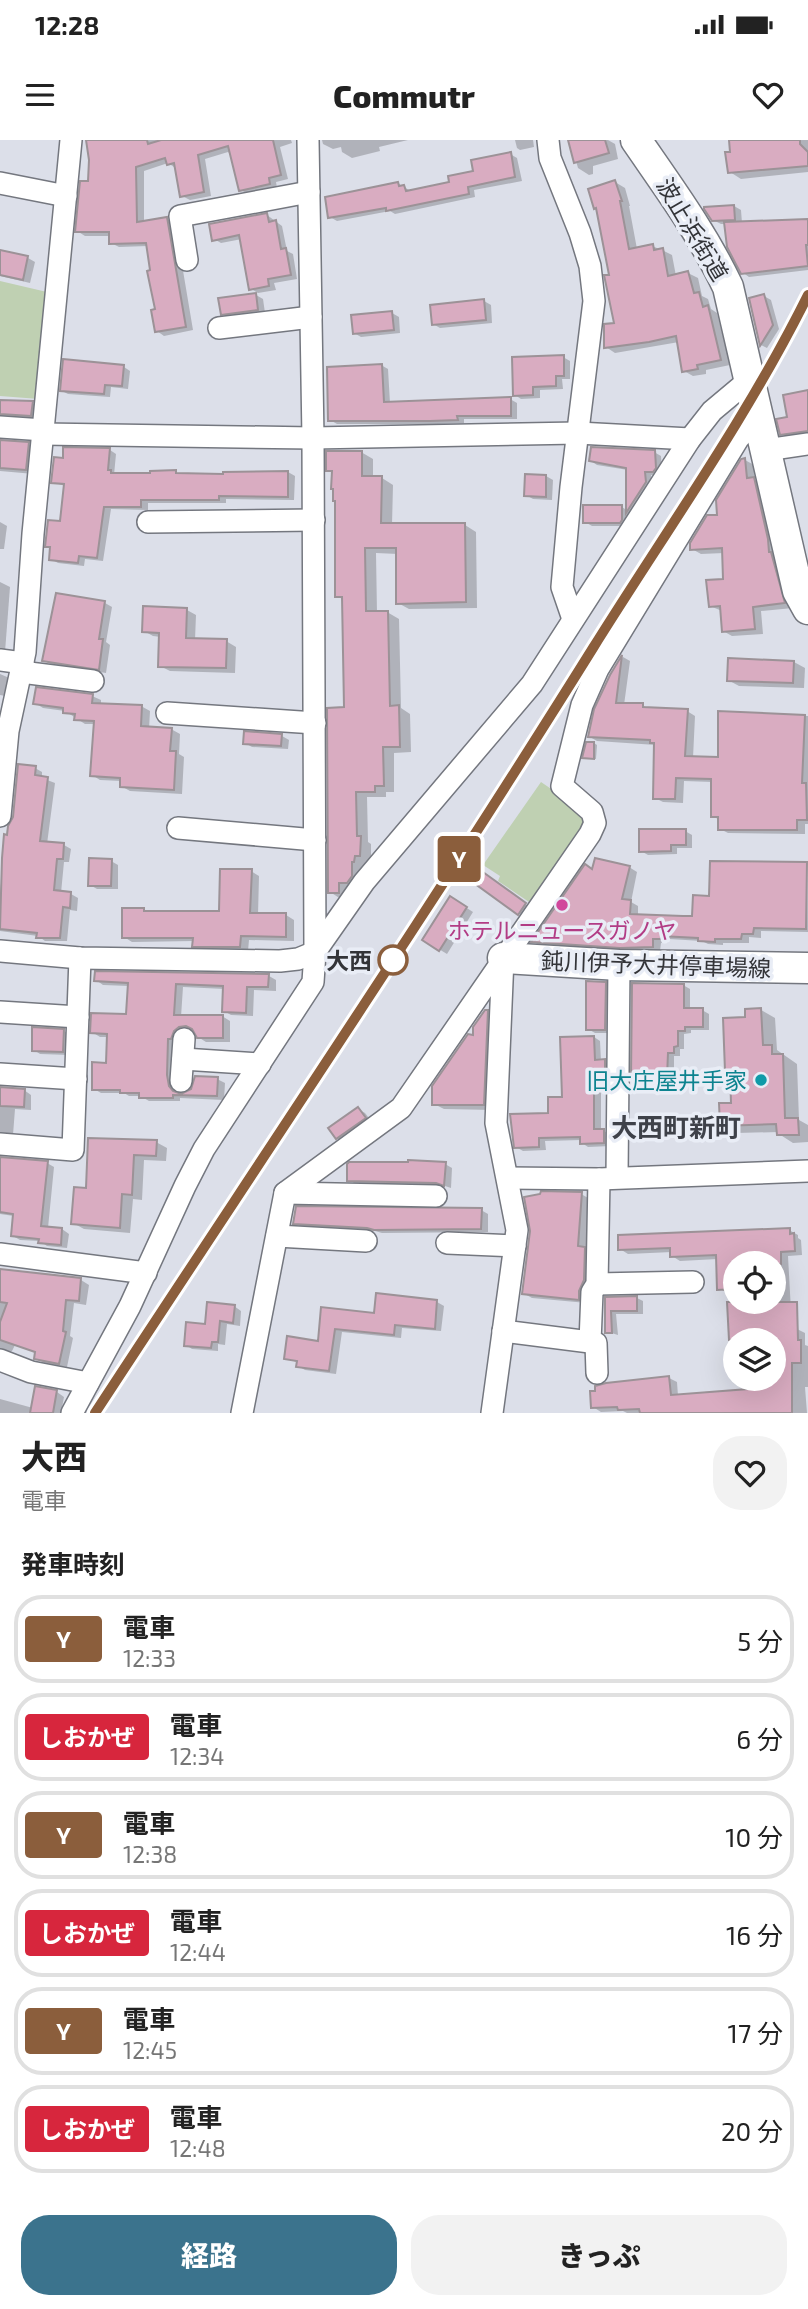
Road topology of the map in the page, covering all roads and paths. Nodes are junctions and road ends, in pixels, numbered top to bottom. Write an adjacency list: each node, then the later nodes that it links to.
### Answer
1 (71, 140): 7 (street)
2 (308, 140): 6 (street)
3 (548, 140): 15 (street)
4 (636, 140): 11 (street, 波止浜街道)
5 (0, 183): 7 (street)
6 (309, 192): 8 (street); 9 (street)
7 (66, 196): 14 (street)
8 (187, 260)
9 (311, 317): 10 (street); 16 (street)
10 (219, 328)
11 (749, 380): 12 (street, 波止浜街道); 17 (street)
12 (759, 416): 19 (street, 波止浜街道); 35 (street)
13 (0, 427): 14 (street)
14 (44, 432): 16 (street); 25 (street)
15 (578, 433): 16 (street); 17 (street); 23 (street)
16 (313, 438): 20 (street)
17 (690, 439): 23 (street)
18 (808, 444): 19 (street)
19 (766, 450): 22 (street, 波止浜街道)
20 (314, 520): 21 (street); 28 (street)
21 (148, 522)
22 (808, 609)
23 (573, 620): 33 (street)
24 (0, 660): 25 (street)
25 (22, 667): 26 (street); 29 (street)
26 (93, 681)
27 (167, 713): 28 (street)
28 (315, 723): 31 (street)
29 (0, 816)
30 (178, 828): 31 (street)
31 (315, 840): 33 (street)
32 (0, 951): 34 (street)
33 (315, 952): 34 (street); 40 (street)
34 (80, 958): 39 (street)
35 (503, 958): 36 (street, 鈍川伊予大井停車場線); 46 (street); 48 (street)
36 (619, 965): 37 (street, 鈍川伊予大井停車場線); 47 (street)
37 (808, 968)
38 (0, 1012): 39 (street)
39 (78, 1017): 42 (street)
40 (260, 1064): 43 (street); 55 (street)
41 (0, 1074): 42 (street)
42 (76, 1079): 44 (street)
43 (181, 1081)
44 (0, 1144)
45 (808, 1171): 47 (street)
46 (508, 1178): 47 (street); 53 (street)
47 (608, 1178): 57 (street)
48 (285, 1193): 49 (street); 50 (street)
49 (436, 1196)
50 (277, 1236): 51 (street); 64 (street)
51 (366, 1241)
52 (447, 1242): 53 (street)
53 (515, 1246): 58 (street)
54 (0, 1254): 55 (street)
55 (146, 1273): 62 (street)
56 (693, 1282): 57 (street)
57 (597, 1284): 59 (street)
58 (503, 1331): 59 (street); 65 (street)
59 (590, 1342): 61 (street)
60 (0, 1360): 62 (street)
61 (597, 1373)
62 (88, 1383): 63 (street)
63 (72, 1413)
64 (242, 1413)
65 (492, 1413)

